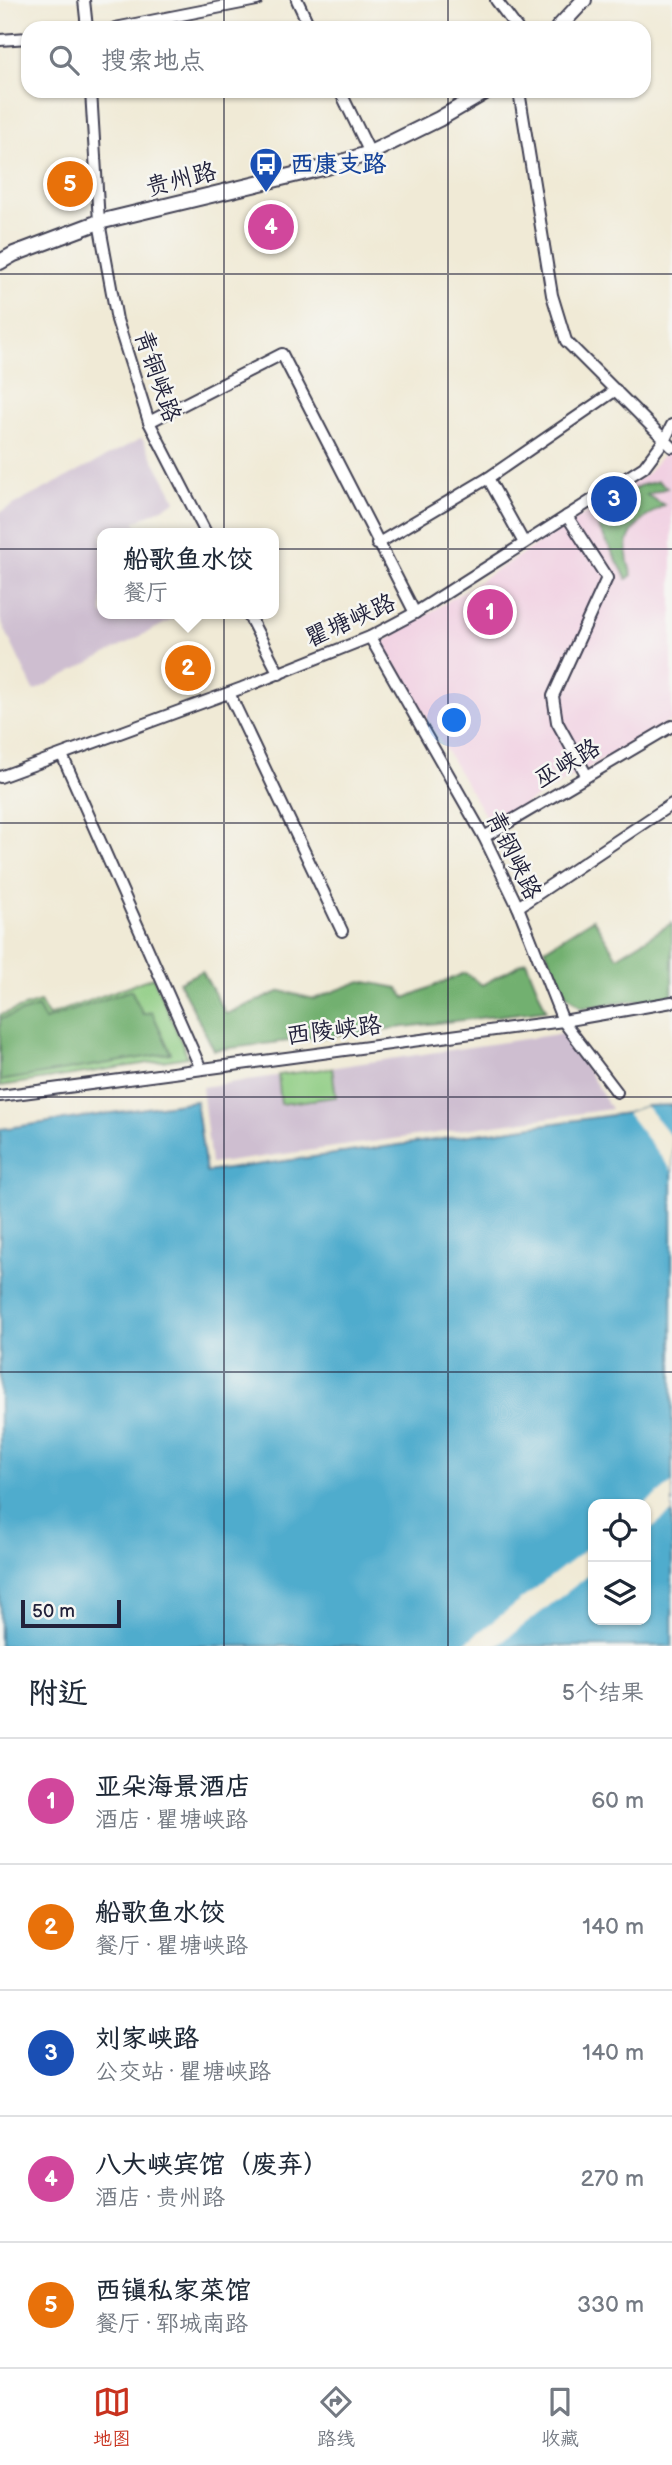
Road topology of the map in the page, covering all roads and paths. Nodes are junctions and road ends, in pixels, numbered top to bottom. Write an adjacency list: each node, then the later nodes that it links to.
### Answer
1 (84, 0): 6 (street)
2 (257, 0): 7 (street)
3 (297, 0): 8 (street)
4 (496, 0): 9 (street)
5 (584, 0): 10 (main road)
6 (86, 21)
7 (150, 21)
8 (307, 21)
9 (512, 21)
10 (564, 21)
11 (21, 38): 12 (street)
12 (0, 40)
13 (91, 98): 18 (street, 青铜峡路)
14 (343, 98): 17 (street)
15 (475, 98): 17 (main road, 贵州路)
16 (520, 98): 20 (street)
17 (369, 153): 18 (main road, 贵州路)
18 (99, 222): 19 (main road, 贵州路); 21 (street, 青铜峡路)
19 (0, 262)
20 (616, 390): 23 (street); 24 (street)
21 (149, 422): 26 (street, 青铜峡路); 28 (street)
22 (672, 425): 23 (street, 瞿塘峡路)
23 (669, 443): 25 (street, 瞿塘峡路)
24 (488, 478): 27 (street); 28 (street)
25 (567, 516): 27 (street, 瞿塘峡路); 36 (street)
26 (203, 528)
27 (524, 543): 29 (street, 瞿塘峡路)
28 (377, 544): 29 (street)
29 (415, 613): 31 (street, 瞿塘峡路)
30 (251, 619): 32 (street)
31 (370, 637): 32 (street, 瞿塘峡路); 39 (street, 青钢峡路)
32 (279, 674): 33 (street, 瞿塘峡路)
33 (229, 693): 35 (street, 瞿塘峡路); 41 (street)
34 (672, 726): 36 (street, 巫峡路)
35 (62, 754): 37 (street, 瞿塘峡路); 44 (street)
36 (587, 776): 39 (street, 巫峡路)
37 (0, 777)
38 (672, 804): 40 (street)
39 (484, 837): 40 (street, 青钢峡路)
40 (517, 907): 43 (street, 青钢峡路)
41 (342, 931)
42 (672, 1002): 43 (street, 西陵峡路)
43 (563, 1021): 44 (street, 西陵峡路); 45 (street, 青钢峡路)
44 (201, 1069): 46 (street, 西陵峡路)
45 (617, 1092)
46 (0, 1096)

